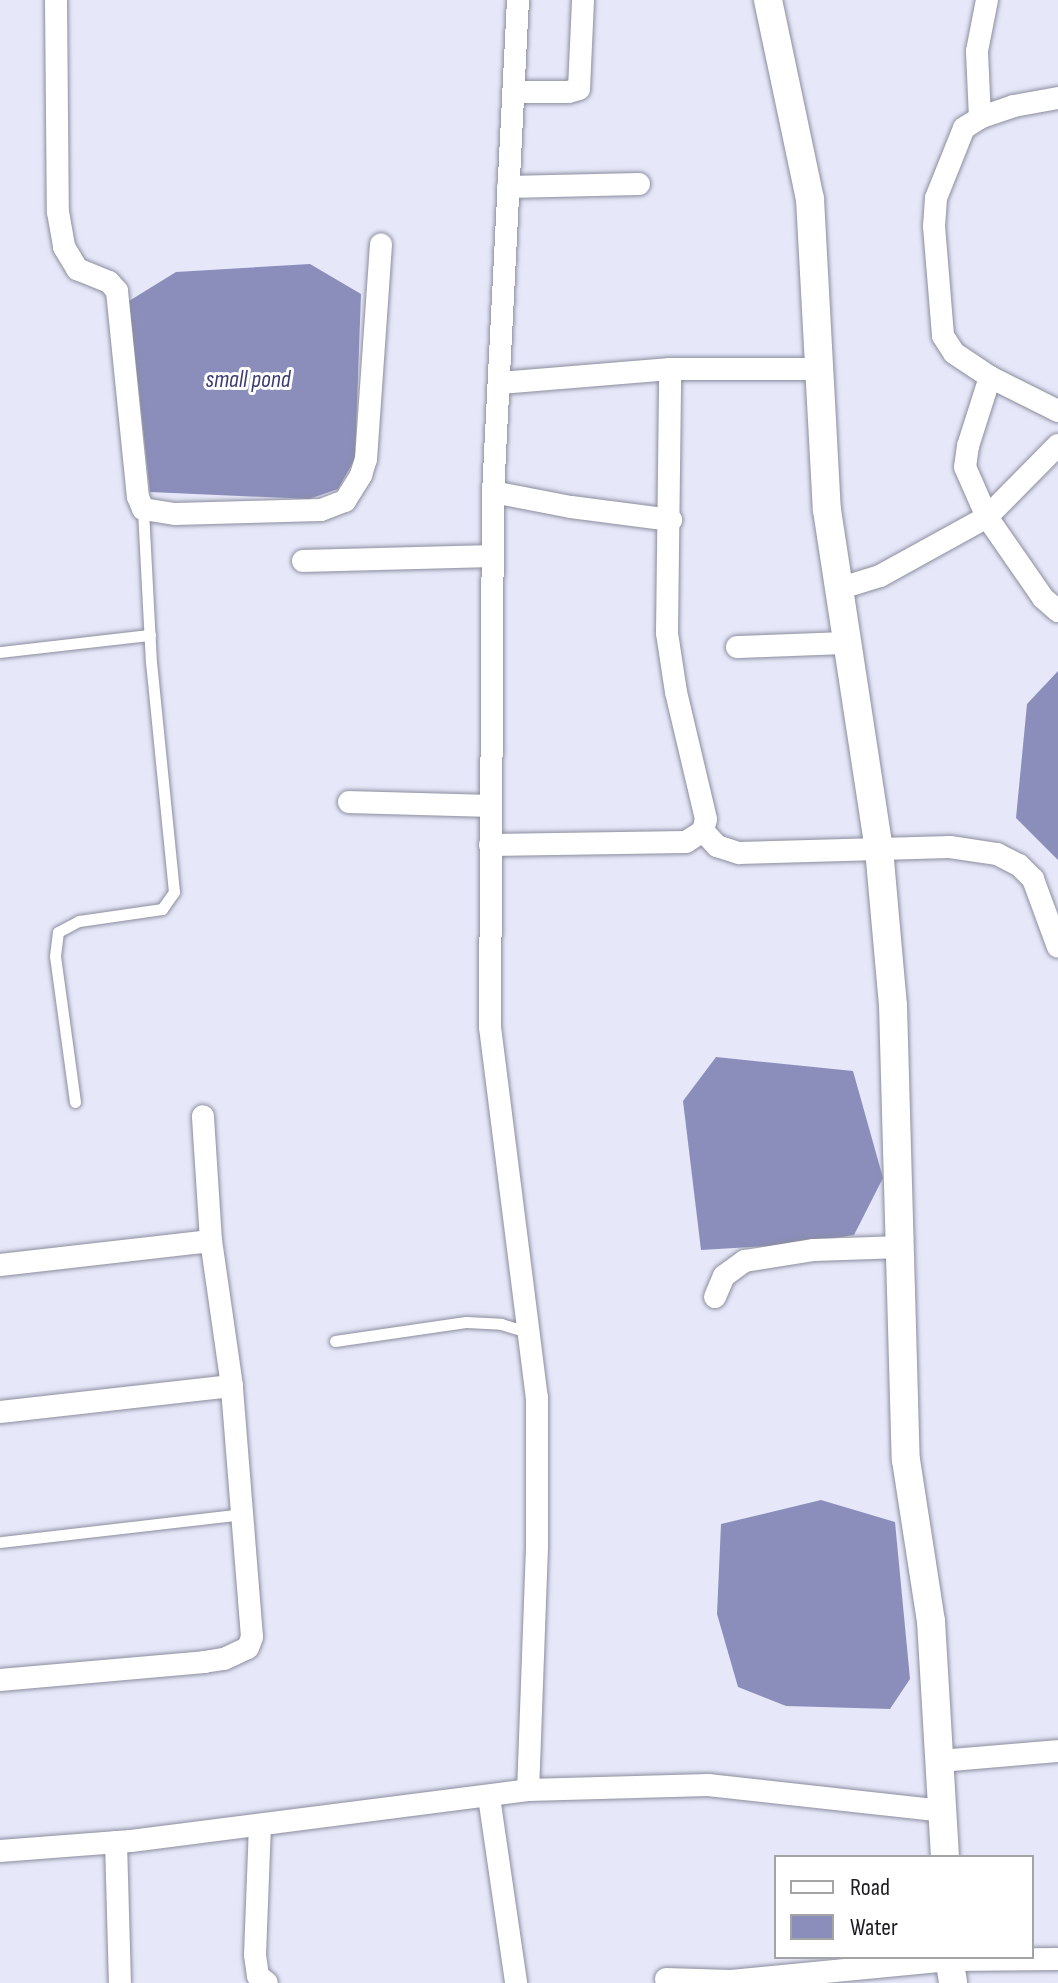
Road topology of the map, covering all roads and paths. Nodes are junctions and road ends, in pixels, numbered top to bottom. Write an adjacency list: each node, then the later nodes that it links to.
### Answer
1 (56, 0): 19 (street)
2 (518, 0): 6 (street)
3 (583, 0): 6 (street)
4 (768, 0): 13 (street)
5 (987, 0): 8 (street)
6 (513, 92): 10 (street)
7 (1058, 98): 8 (street)
8 (980, 118): 14 (street)
9 (639, 184): 10 (street)
10 (508, 187): 15 (street)
11 (381, 245): 19 (street)
12 (670, 369): 13 (street); 15 (street); 21 (street)
13 (818, 369): 24 (street)
14 (990, 377): 16 (street); 20 (street)
15 (500, 383): 18 (street)
16 (1058, 411)
17 (1058, 445): 20 (street)
18 (493, 492): 21 (street); 22 (street)
19 (143, 509): 26 (lane)
20 (987, 517): 24 (street); 25 (street)
21 (671, 520): 32 (street)
22 (492, 556): 23 (street); 31 (street)
23 (303, 561)
24 (838, 589): 27 (street)
25 (1058, 611)
26 (150, 635): 29 (lane); 36 (lane)
27 (847, 643): 28 (street); 34 (street)
28 (737, 647)
29 (0, 652)
30 (349, 802): 31 (street)
31 (490, 806): 33 (street)
32 (703, 831): 33 (street); 34 (street)
33 (490, 845): 42 (street)
34 (879, 849): 35 (street); 39 (street)
35 (1058, 947)
36 (75, 1102)
37 (203, 1116): 38 (street)
38 (211, 1241): 40 (street); 44 (street)
39 (902, 1247): 41 (street); 50 (street)
40 (0, 1265)
41 (715, 1297)
42 (531, 1333): 43 (lane); 51 (street)
43 (335, 1341)
44 (232, 1386): 45 (street); 46 (street)
45 (0, 1412)
46 (242, 1514): 47 (lane); 48 (street)
47 (1, 1542)
48 (0, 1680)
49 (1058, 1751): 50 (street)
50 (939, 1761): 53 (street)
51 (528, 1790): 52 (street); 53 (street)
52 (489, 1797): 54 (street); 64 (street)
53 (943, 1811): 57 (street)
54 (260, 1825): 55 (street); 63 (street)
55 (116, 1842): 56 (street); 62 (street)
56 (0, 1851)
57 (945, 1855)
58 (1058, 1959): 59 (street)
59 (950, 1967): 60 (street)
60 (830, 1978): 61 (street)
61 (666, 1979)
62 (120, 1982)
63 (267, 1983)
64 (516, 1983)

